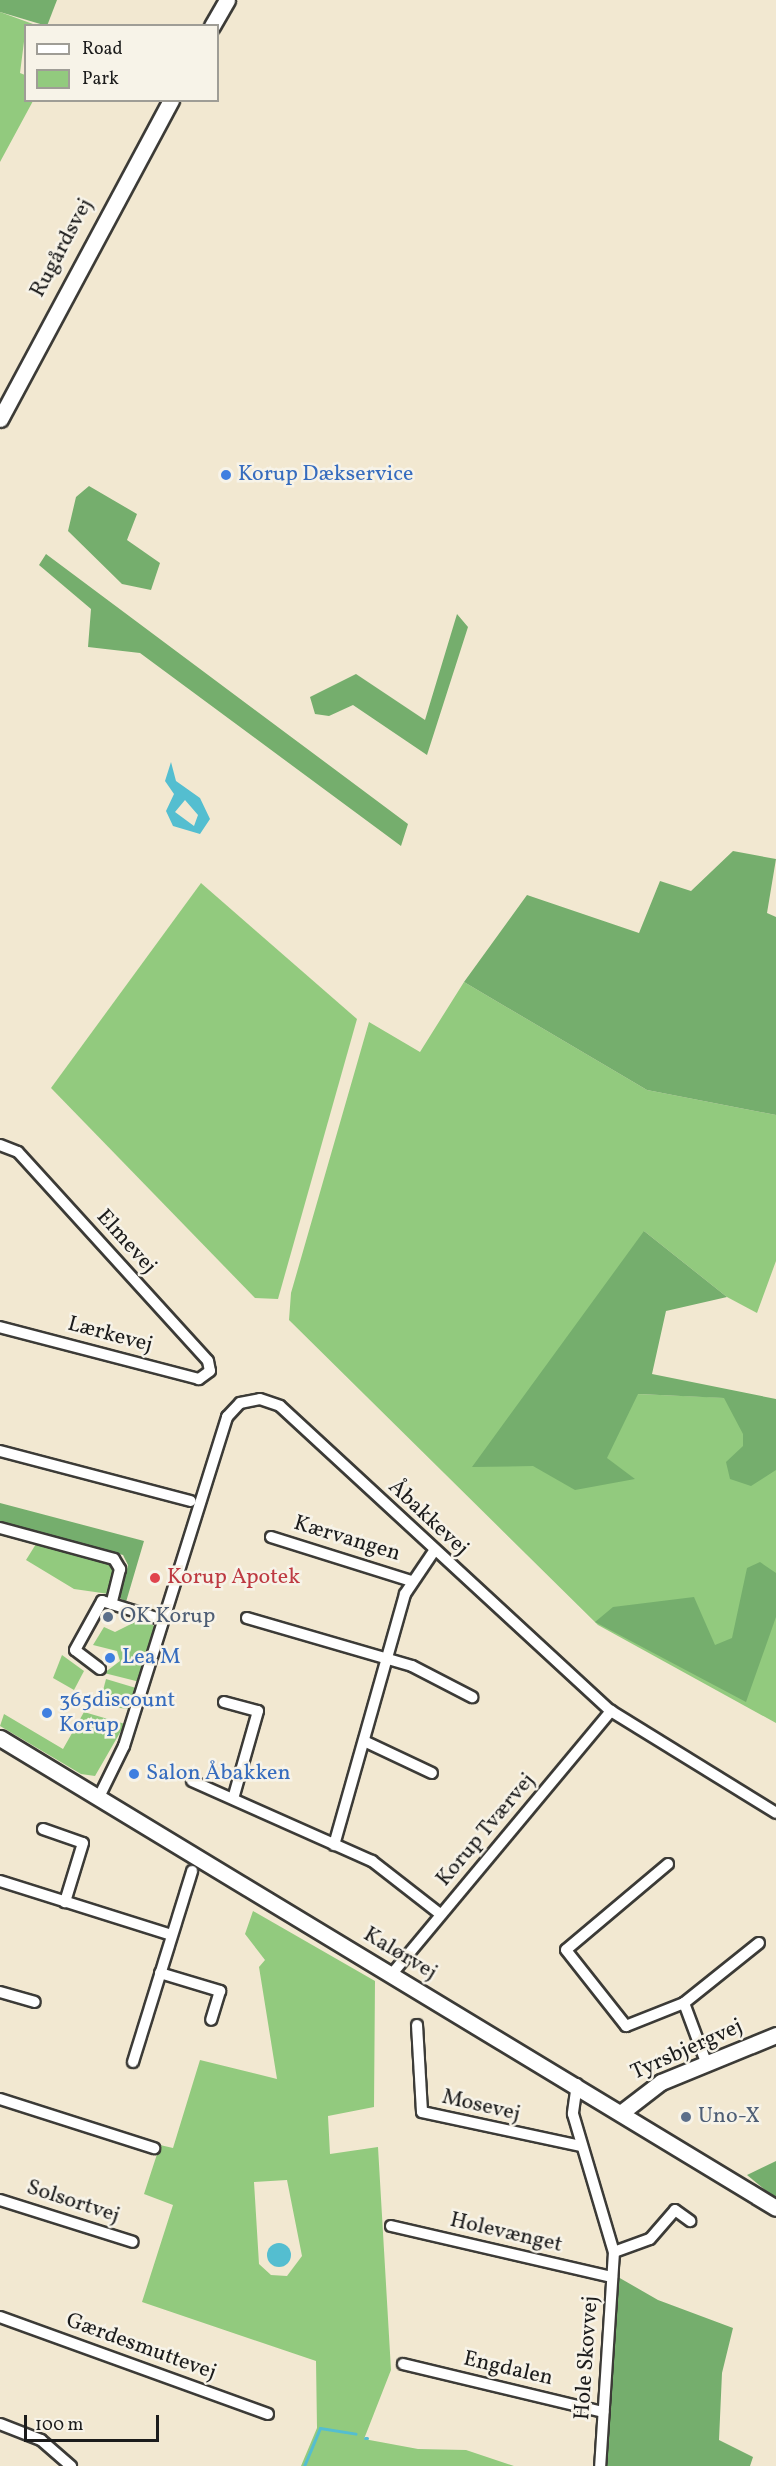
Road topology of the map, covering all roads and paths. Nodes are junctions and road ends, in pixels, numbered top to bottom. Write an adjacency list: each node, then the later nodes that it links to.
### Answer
1 (227, 0): 2 (street)
2 (213, 24)
3 (170, 102): 4 (street, Rugårdsvej)
4 (0, 419)
5 (0, 1145): 7 (street, Elmevej)
6 (0, 1327): 7 (street, Lærkevej)
7 (209, 1375)
8 (0, 1451): 9 (street)
9 (179, 1498): 10 (street); 11 (street)
10 (191, 1502)
11 (175, 1510)
12 (0, 1528): 16 (street)
13 (271, 1537): 15 (street, Kærvangen)
14 (434, 1551): 15 (street); 18 (street, Åbakkevej); 23 (street, Åbakkevej)
15 (411, 1581): 19 (street)
16 (111, 1604): 18 (street); 20 (street)
17 (247, 1618): 19 (street)
18 (164, 1620): 28 (street, Åbakkevej)
19 (387, 1659): 21 (street); 25 (street)
20 (100, 1669)
21 (472, 1697)
22 (224, 1702): 29 (street)
23 (611, 1711): 30 (street, Åbakkevej); 37 (street, Korup Tværvej)
24 (0, 1738): 28 (street, Kalørvej)
25 (364, 1741): 26 (street); 32 (street)
26 (432, 1773)
27 (192, 1781): 29 (street)
28 (99, 1797): 41 (street, Kalørvej)
29 (233, 1799): 32 (street)
30 (776, 1813)
31 (43, 1829): 36 (street)
32 (334, 1845): 37 (street)
33 (668, 1864): 44 (street)
34 (192, 1871): 38 (street)
35 (0, 1881): 36 (street)
36 (64, 1902): 38 (street)
37 (440, 1914): 41 (street, Korup Tværvej)
38 (171, 1935): 40 (street)
39 (759, 1943): 44 (street)
40 (160, 1973): 45 (street); 48 (street)
41 (391, 1975): 50 (street, Kalørvej)
42 (0, 1992): 43 (street)
43 (35, 2002)
44 (684, 2003): 49 (street)
45 (211, 2020)
46 (417, 2025): 53 (street, Mosevej)
47 (776, 2035): 49 (street, Tyrsbjergvej)
48 (134, 2062)
49 (706, 2062): 52 (street, Tyrsbjergvej)
50 (577, 2084): 52 (street, Kalørvej); 53 (street, Hole Skovvej)
51 (0, 2098): 54 (street)
52 (622, 2112): 56 (street, Kalørvej)
53 (581, 2146): 60 (street, Hole Skovvej)
54 (154, 2148)
55 (0, 2200): 59 (street, Solsortvej)
56 (776, 2208)
57 (690, 2221): 60 (street)
58 (391, 2226): 61 (street, Holevænget)
59 (133, 2242)
60 (614, 2252): 61 (street, Hole Skovvej)
61 (612, 2277): 64 (street, Hole Skovvej)
62 (0, 2318): 65 (street, Gærdesmuttevej)
63 (403, 2364): 64 (street, Engdalen)
64 (603, 2412): 68 (street, Hole Skovvej)
65 (268, 2414)
66 (0, 2424): 67 (street)
67 (71, 2466)
68 (600, 2466)

